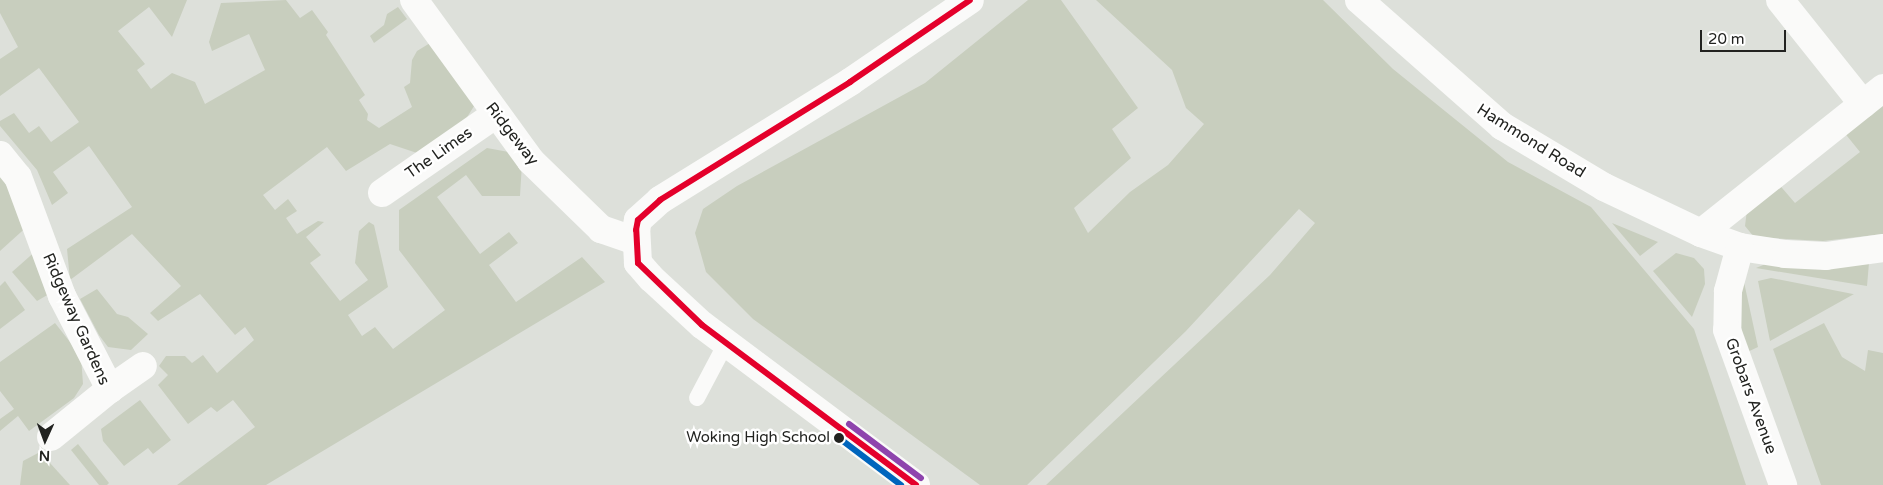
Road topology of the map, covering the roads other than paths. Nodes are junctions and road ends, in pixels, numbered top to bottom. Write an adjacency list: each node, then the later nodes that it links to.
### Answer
1 (414, 0): 6 (street, Ridgeway)
2 (970, 0): 10 (street)
3 (1359, 0): 9 (street, Hammond Road)
4 (1780, 0): 5 (street)
5 (1873, 96): 9 (street)
6 (496, 114): 8 (street, The Limes); 10 (street, Ridgeway)
7 (0, 155): 15 (street, Ridgeway Gardens)
8 (382, 193)
9 (1701, 233): 11 (street, Hammond Road)
10 (634, 241): 13 (street)
11 (1740, 247): 12 (street, Hammond Road); 19 (street, Grobars Avenue)
12 (1883, 248)
13 (726, 343): 16 (lane); 18 (street)
14 (143, 366): 15 (street)
15 (110, 389): 17 (street, Ridgeway Gardens)
16 (698, 398)
17 (51, 437)
18 (916, 485)
19 (1783, 485)

